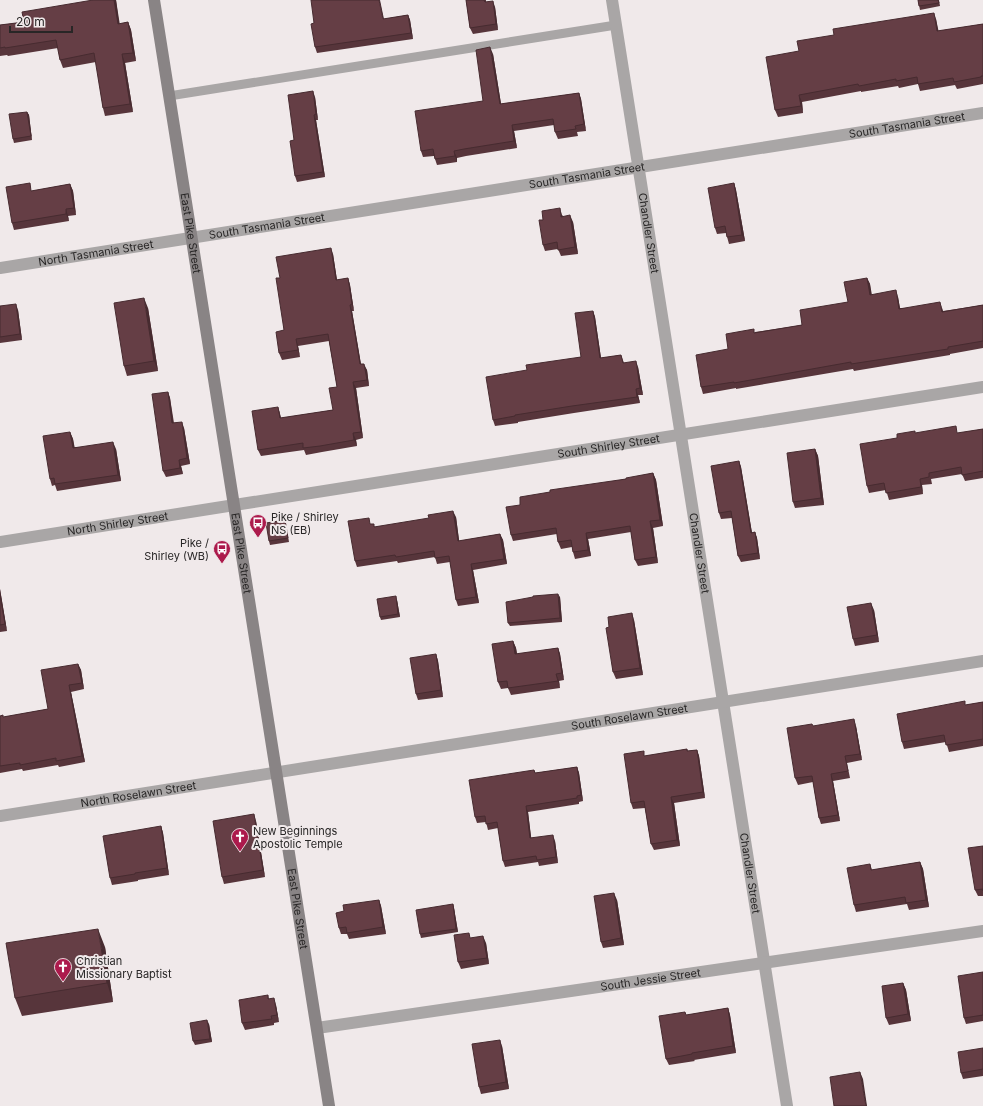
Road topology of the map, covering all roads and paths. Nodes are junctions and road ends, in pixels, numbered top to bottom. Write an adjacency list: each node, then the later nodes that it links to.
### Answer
1 (154, 0): 4 (street, East Pike Street)
2 (612, 0): 3 (street, Chandler Street)
3 (616, 25): 4 (lane); 6 (street, Chandler Street)
4 (169, 96): 7 (street, East Pike Street)
5 (983, 114): 6 (street, South Tasmania Street)
6 (639, 168): 7 (street, South Tasmania Street); 10 (street, Chandler Street)
7 (192, 238): 8 (street, North Tasmania Street); 11 (street, East Pike Street)
8 (0, 268)
9 (983, 387): 10 (street, South Shirley Street)
10 (680, 435): 11 (street, South Shirley Street); 14 (street, Chandler Street)
11 (234, 505): 12 (street, North Shirley Street); 15 (street, East Pike Street)
12 (0, 542)
13 (983, 661): 14 (street, South Roselawn Street)
14 (723, 702): 15 (street, South Roselawn Street); 18 (street, Chandler Street)
15 (276, 772): 16 (street, North Roselawn Street); 19 (street, East Pike Street)
16 (0, 816)
17 (983, 931): 18 (street, South Jessie Street)
18 (764, 964): 19 (street, South Jessie Street); 21 (street, Chandler Street)
19 (317, 1028): 20 (street, East Pike Street)
20 (329, 1106)
21 (787, 1106)

